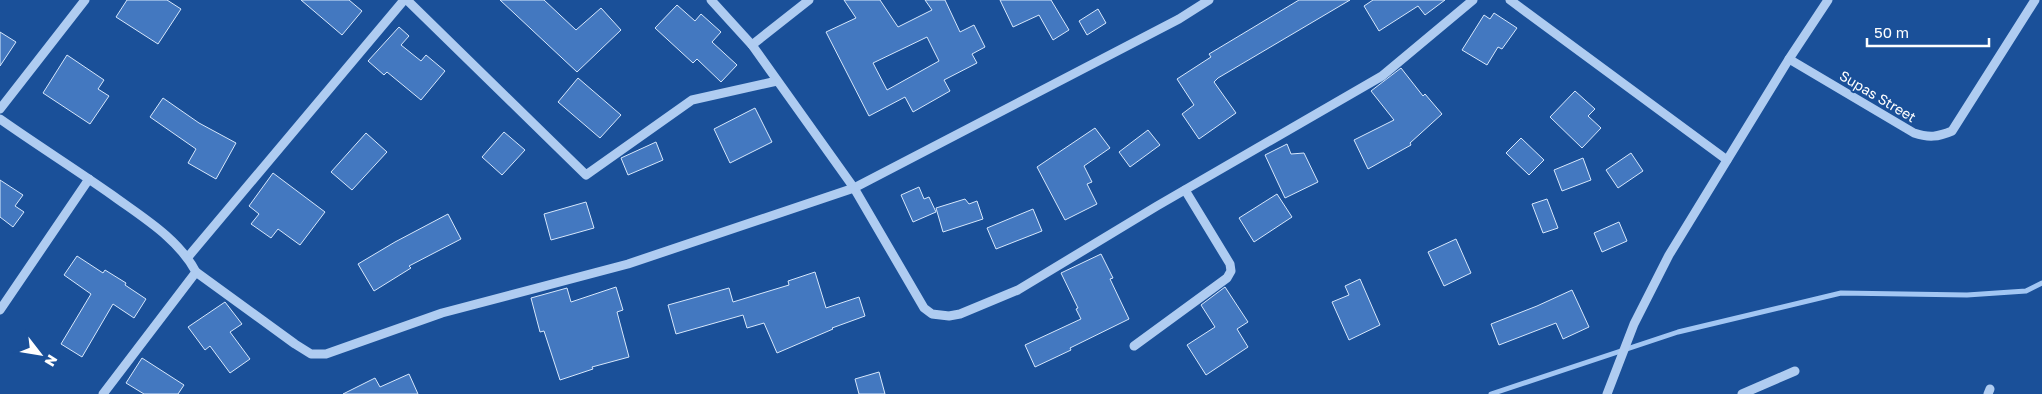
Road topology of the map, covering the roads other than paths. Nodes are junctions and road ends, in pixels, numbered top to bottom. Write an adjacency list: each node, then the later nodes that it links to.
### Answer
1 (85, 0): 13 (street)
2 (405, 0): 12 (street); 19 (street)
3 (711, 0): 10 (street)
4 (809, 0): 10 (street)
5 (1209, 0): 17 (street)
6 (1473, 0): 18 (street)
7 (1510, 0): 15 (street)
8 (1828, 0): 11 (street)
9 (2035, 0): 11 (street, Supas Street)
10 (752, 45): 12 (street)
11 (1789, 59): 15 (street)
12 (777, 81): 17 (street)
13 (0, 109)
14 (0, 119): 16 (street)
15 (1727, 160): 25 (street)
16 (88, 179): 19 (street); 21 (street)
17 (854, 188): 18 (street); 20 (street)
18 (1185, 190): 22 (street)
19 (188, 257): 20 (street)
20 (196, 272): 24 (street)
21 (0, 310)
22 (1134, 346)
23 (1795, 371): 26 (street)
24 (103, 394)
25 (1608, 394)
26 (1742, 394)

